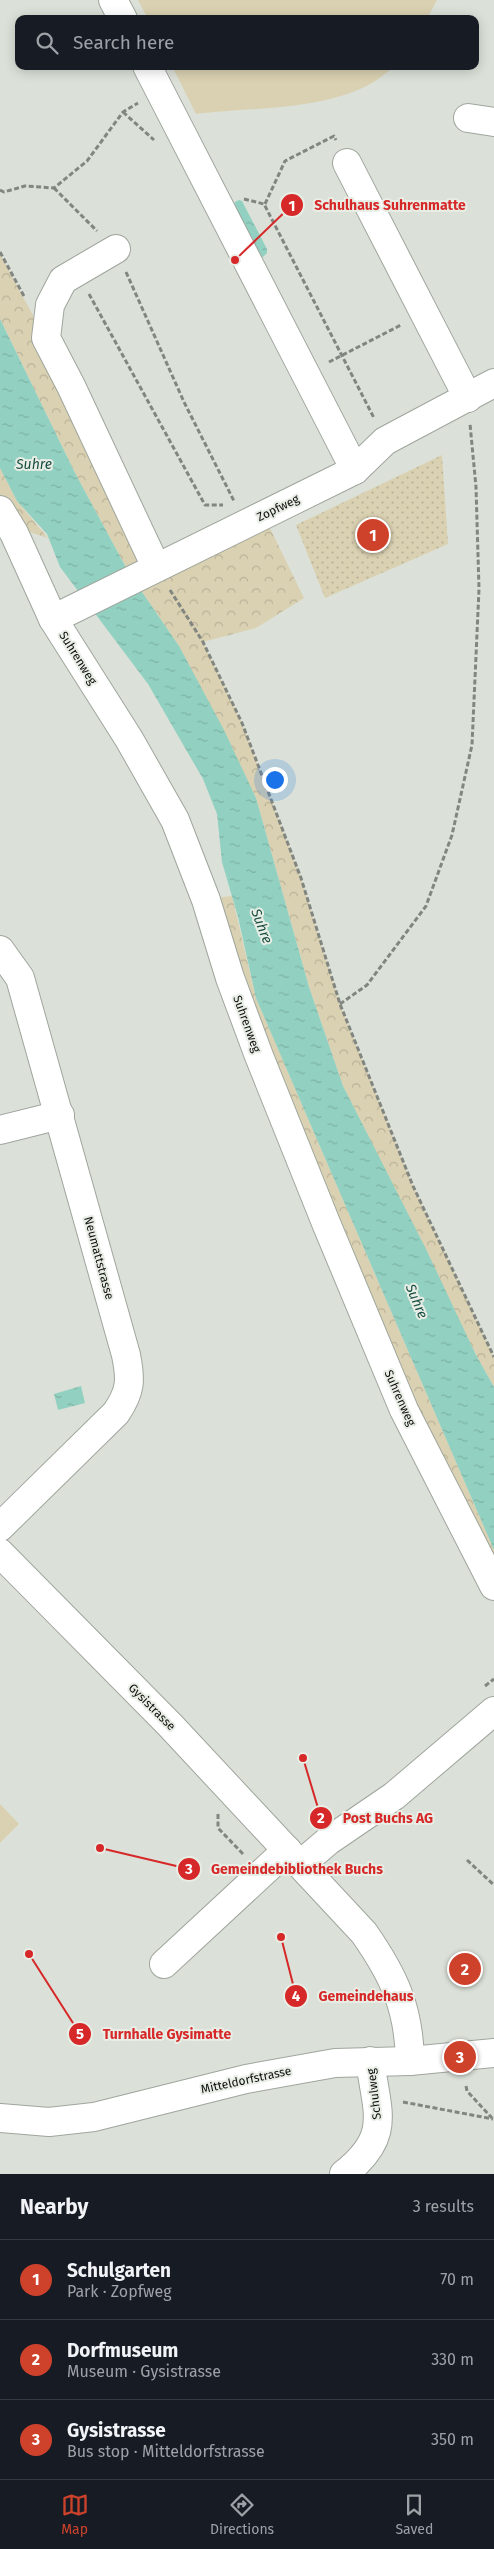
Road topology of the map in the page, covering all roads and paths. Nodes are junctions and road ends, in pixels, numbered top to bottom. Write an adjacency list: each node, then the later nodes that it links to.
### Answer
1 (113, 0): 2 (street)
2 (121, 15)
3 (149, 70): 14 (street)
4 (144, 100): 6 (path)
5 (347, 163): 8 (path); 13 (street)
6 (54, 188): 7 (path); 9 (path)
7 (0, 190)
8 (264, 204)
9 (116, 249): 11 (street); 11 (path)
10 (0, 252): 12 (path)
11 (76, 272): 19 (street)
12 (28, 304)
13 (424, 313): 14 (path); 16 (street)
14 (306, 374): 17 (street)
15 (494, 384): 16 (street, Zopfweg)
16 (468, 398): 17 (street, Zopfweg); 22 (path)
17 (355, 470): 19 (street, Zopfweg)
18 (0, 510): 20 (street, Suhrenweg)
19 (156, 567): 20 (street, Zopfweg); 22 (path)
20 (63, 615): 28 (street, Suhrenweg)
21 (0, 950): 23 (street, Neumattstrasse)
22 (340, 1004): 25 (path)
23 (60, 1115): 24 (street); 26 (street, Neumattstrasse)
24 (0, 1130)
25 (494, 1357)
26 (0, 1527)
27 (0, 1553): 32 (street, Gysistrasse)
28 (494, 1586)
29 (494, 1711): 32 (street)
30 (218, 1813): 31 (path)
31 (245, 1856)
32 (294, 1857): 35 (street); 38 (street, Gysistrasse)
33 (467, 1860): 34 (path)
34 (494, 1885)
35 (164, 1964)
36 (494, 2053): 38 (street, Mitteldorfstrasse)
37 (370, 2061): 38 (street, Mitteldorfstrasse); 40 (street, Schulweg); 41 (street, Mitteldorfstrasse)
38 (410, 2061)
39 (466, 2086): 42 (path)
40 (377, 2100): 42 (path); 43 (street, Schulweg)
41 (0, 2118)
42 (493, 2119)
43 (344, 2174)

